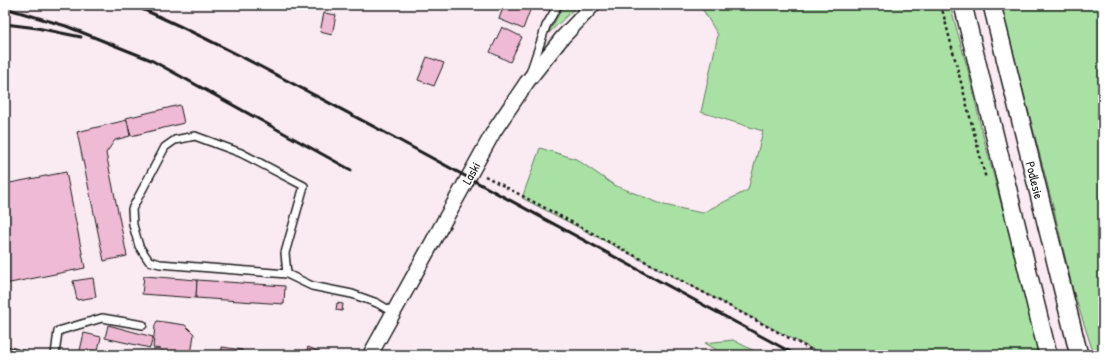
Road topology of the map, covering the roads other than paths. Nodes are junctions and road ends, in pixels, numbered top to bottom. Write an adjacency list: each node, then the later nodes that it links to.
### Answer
1 (558, 5): 5 (lane)
2 (593, 5): 5 (street, Laski)
3 (963, 5): 13 (street)
4 (992, 5): 14 (street, Podlesie)
5 (527, 82): 7 (street, Laski)
6 (287, 274): 6 (lane); 7 (lane)
7 (394, 313): 12 (street, Laski)
8 (143, 325): 11 (lane)
9 (5, 350): 10 (lane)
10 (23, 355)
11 (55, 355)
12 (370, 355)
13 (1048, 355)
14 (1079, 355)

